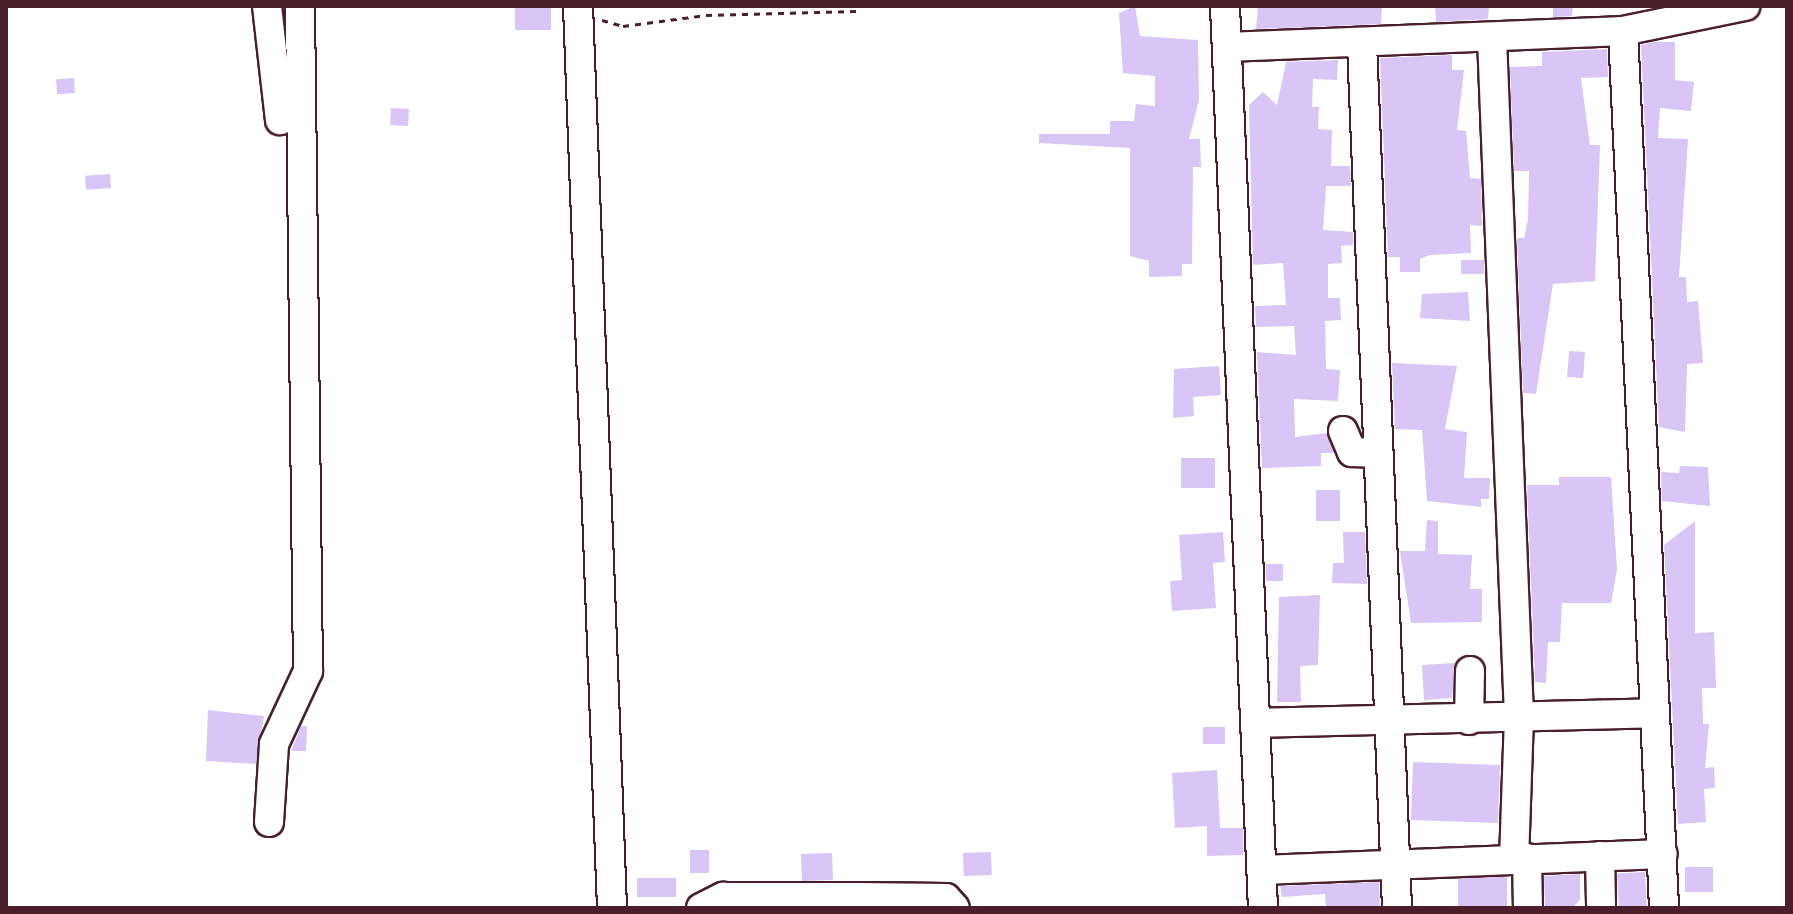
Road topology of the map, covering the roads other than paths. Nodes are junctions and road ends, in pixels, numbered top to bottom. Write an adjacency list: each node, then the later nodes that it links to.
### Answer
1 (267, 6): 11 (street)
2 (300, 6): 20 (street)
3 (1225, 6): 10 (street)
4 (1745, 6): 6 (street)
5 (587, 11): 29 (street)
6 (1704, 12): 7 (street)
7 (1623, 31): 8 (street); 15 (street)
8 (1492, 38): 9 (street); 16 (street)
9 (1362, 44): 10 (street); 13 (street)
10 (1228, 47): 19 (street)
11 (280, 120)
12 (1343, 431): 13 (street)
13 (1378, 453): 18 (street)
14 (1470, 671): 17 (street)
15 (1652, 713): 16 (street); 21 (street)
16 (1519, 717): 17 (street); 23 (street)
17 (1469, 720): 18 (street)
18 (1390, 721): 19 (street); 24 (street)
19 (1256, 723): 25 (street)
20 (269, 822)
21 (1663, 854): 22 (street); 35 (street)
22 (1600, 856): 23 (street); 28 (street)
23 (1520, 858): 24 (street); 34 (street)
24 (1396, 861): 25 (street); 33 (street)
25 (1262, 870): 32 (street)
26 (776, 903): 27 (street); 30 (street)
27 (857, 903): 31 (street)
28 (1601, 904)
29 (612, 908)
30 (701, 908)
31 (955, 908)
32 (1263, 908)
33 (1397, 908)
34 (1528, 908)
35 (1664, 908)

